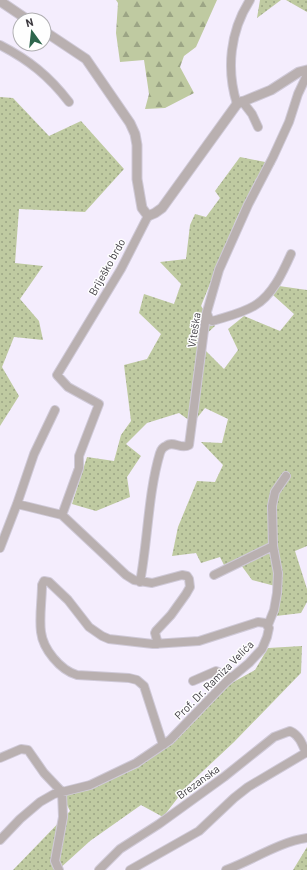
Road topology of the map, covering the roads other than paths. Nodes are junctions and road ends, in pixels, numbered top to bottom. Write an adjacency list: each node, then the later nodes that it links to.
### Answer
1 (250, 0): 9 (street)
2 (2, 1): 3 (street)
3 (17, 12)
4 (52, 36): 11 (street)
5 (0, 45): 8 (street)
6 (307, 70): 9 (street)
7 (307, 75): 13 (street, Viteška)
8 (69, 102)
9 (239, 102): 10 (street); 11 (street, Briješko brdo)
10 (258, 127)
11 (148, 216): 17 (street, Briješko brdo)
12 (291, 254): 13 (street)
13 (207, 313): 21 (street, Viteška)
14 (56, 410): 16 (street)
15 (286, 476): 18 (street)
16 (17, 504): 17 (street); 19 (street)
17 (62, 514): 21 (street)
18 (273, 546): 20 (street); 22 (street)
19 (0, 548)
20 (214, 575)
21 (140, 582): 23 (street)
22 (268, 625): 23 (street, Prof. Dr. Ramiza Velića); 24 (street, Prof. Dr. Ramiza Velića)
23 (158, 644): 26 (street, Prof. Dr. Ramiza Velića)
24 (231, 678): 25 (street); 26 (street, Prof. Dr. Ramiza Velića)
25 (193, 681)
26 (163, 745): 29 (street, Prof. Dr. Ramiza Velića)
27 (306, 752): 33 (street, Brezanska); 34 (street, Brezanska)
28 (2, 757): 29 (street)
29 (62, 792): 31 (street, Prof. Dr. Ramiza Velića); 32 (street)
30 (307, 838): 35 (street)
31 (0, 840)
32 (59, 870)
33 (99, 870)
34 (130, 870)
35 (226, 870)

